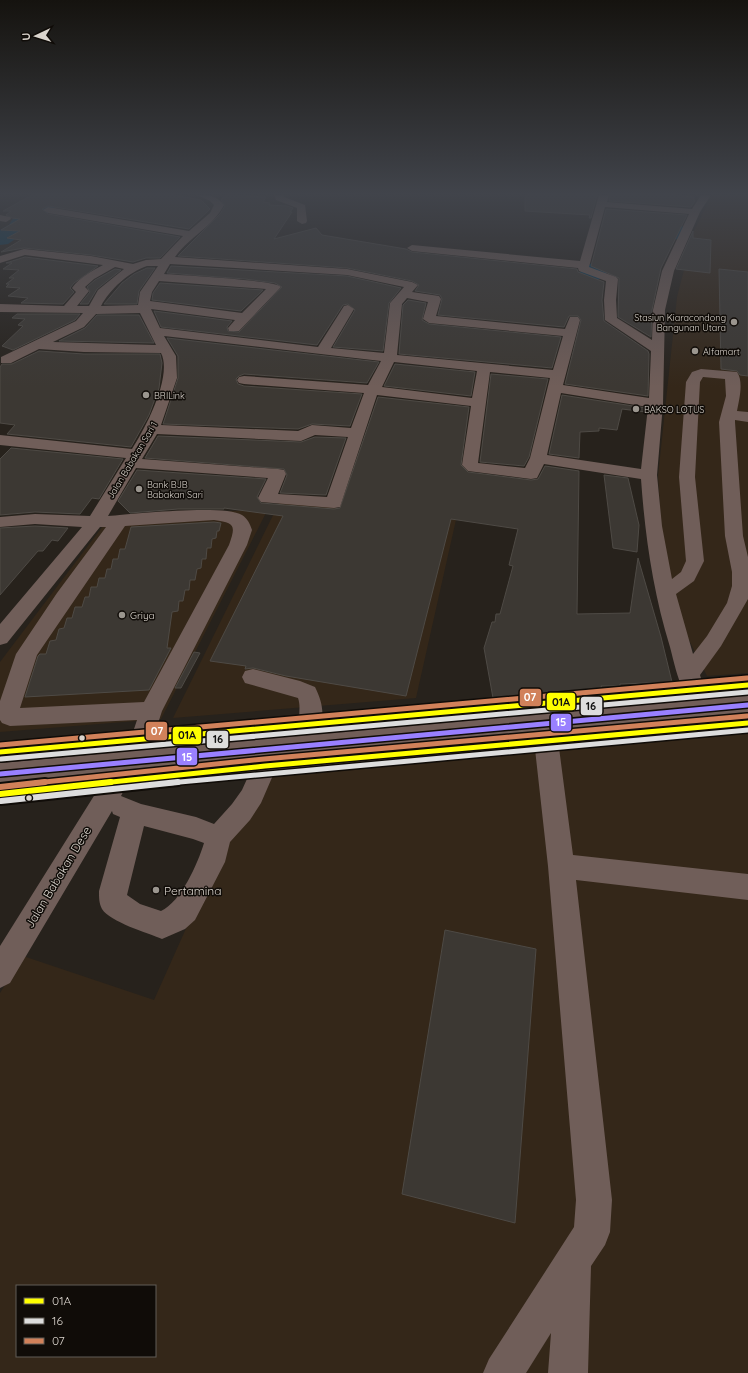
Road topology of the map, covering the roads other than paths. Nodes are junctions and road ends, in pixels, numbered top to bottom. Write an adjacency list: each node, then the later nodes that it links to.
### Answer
1 (90, 259): 6 (street)
2 (502, 259): 8 (street)
3 (593, 259): 8 (street)
4 (673, 259): 24 (street)
5 (165, 261): 7 (street); 9 (street); 10 (street)
6 (114, 263): 7 (street); 13 (street)
7 (133, 267): 15 (street)
8 (591, 270): 24 (street)
9 (155, 277): 11 (street); 16 (street)
10 (403, 294): 26 (street); 30 (street)
11 (144, 306): 15 (street); 16 (street); 17 (street, Jalan Babakan Sari 1)
12 (0, 308): 13 (street)
13 (68, 309): 15 (street)
14 (348, 309): 25 (street)
15 (93, 310): 21 (street)
16 (244, 317): 19 (street)
17 (156, 331): 19 (street); 23 (street, Jalan Babakan Sari 1)
18 (97, 337): 22 (street)
19 (222, 340): 25 (street)
20 (11, 344): 21 (street)
21 (35, 346): 22 (street); 27 (street)
22 (86, 348): 23 (street)
23 (166, 349): 36 (street, Jalan Babakan Sari 1)
24 (658, 350): 33 (street)
25 (322, 351): 26 (street)
26 (390, 357): 28 (street); 31 (street)
27 (6, 360)
28 (484, 367): 30 (street); 32 (street)
29 (244, 380): 31 (street)
30 (557, 381): 33 (street); 39 (street)
31 (373, 389): 32 (street); 37 (street)
32 (479, 403): 39 (street)
33 (656, 404): 41 (street)
34 (729, 415): 35 (street); 45 (street); 46 (street)
35 (748, 417)
36 (152, 429): 37 (street); 40 (street, Jalan Babakan Sari 1)
37 (358, 433): 40 (street)
38 (0, 440): 40 (street)
39 (538, 458): 41 (street)
40 (134, 459): 44 (street, Jalan Babakan Sari 1)
41 (649, 475): 46 (street)
42 (119, 521): 44 (street); 52 (street); 54 (street)
43 (0, 522): 44 (street)
44 (95, 522): 47 (street, Jalan Babakan Sari 1)
45 (745, 572): 49 (street)
46 (665, 592): 49 (street)
47 (0, 638)
48 (253, 677): 56 (street)
49 (692, 682): 50 (main road); 53 (main road)
50 (748, 685)
51 (748, 705): 62 (main road, bridge)
52 (151, 711): 54 (street); 57 (street)
53 (360, 719): 56 (main road); 60 (main road)
54 (5, 721)
55 (748, 723): 58 (main road)
56 (310, 724): 57 (main road)
57 (143, 738): 59 (main road)
58 (546, 740): 60 (main road); 67 (street)
59 (0, 752)
60 (366, 756): 61 (main road)
61 (265, 766): 63 (main road); 66 (street)
62 (0, 774)
63 (111, 791): 64 (main road); 65 (street); 69 (street, Jalan Babakan Dese)
64 (0, 794)
65 (134, 813): 66 (street); 66 (street)
66 (218, 838)
67 (561, 866): 68 (street); 70 (street)
68 (748, 887)
69 (0, 973)
70 (573, 1263): 71 (street); 72 (street)
71 (503, 1373)
72 (568, 1373)

